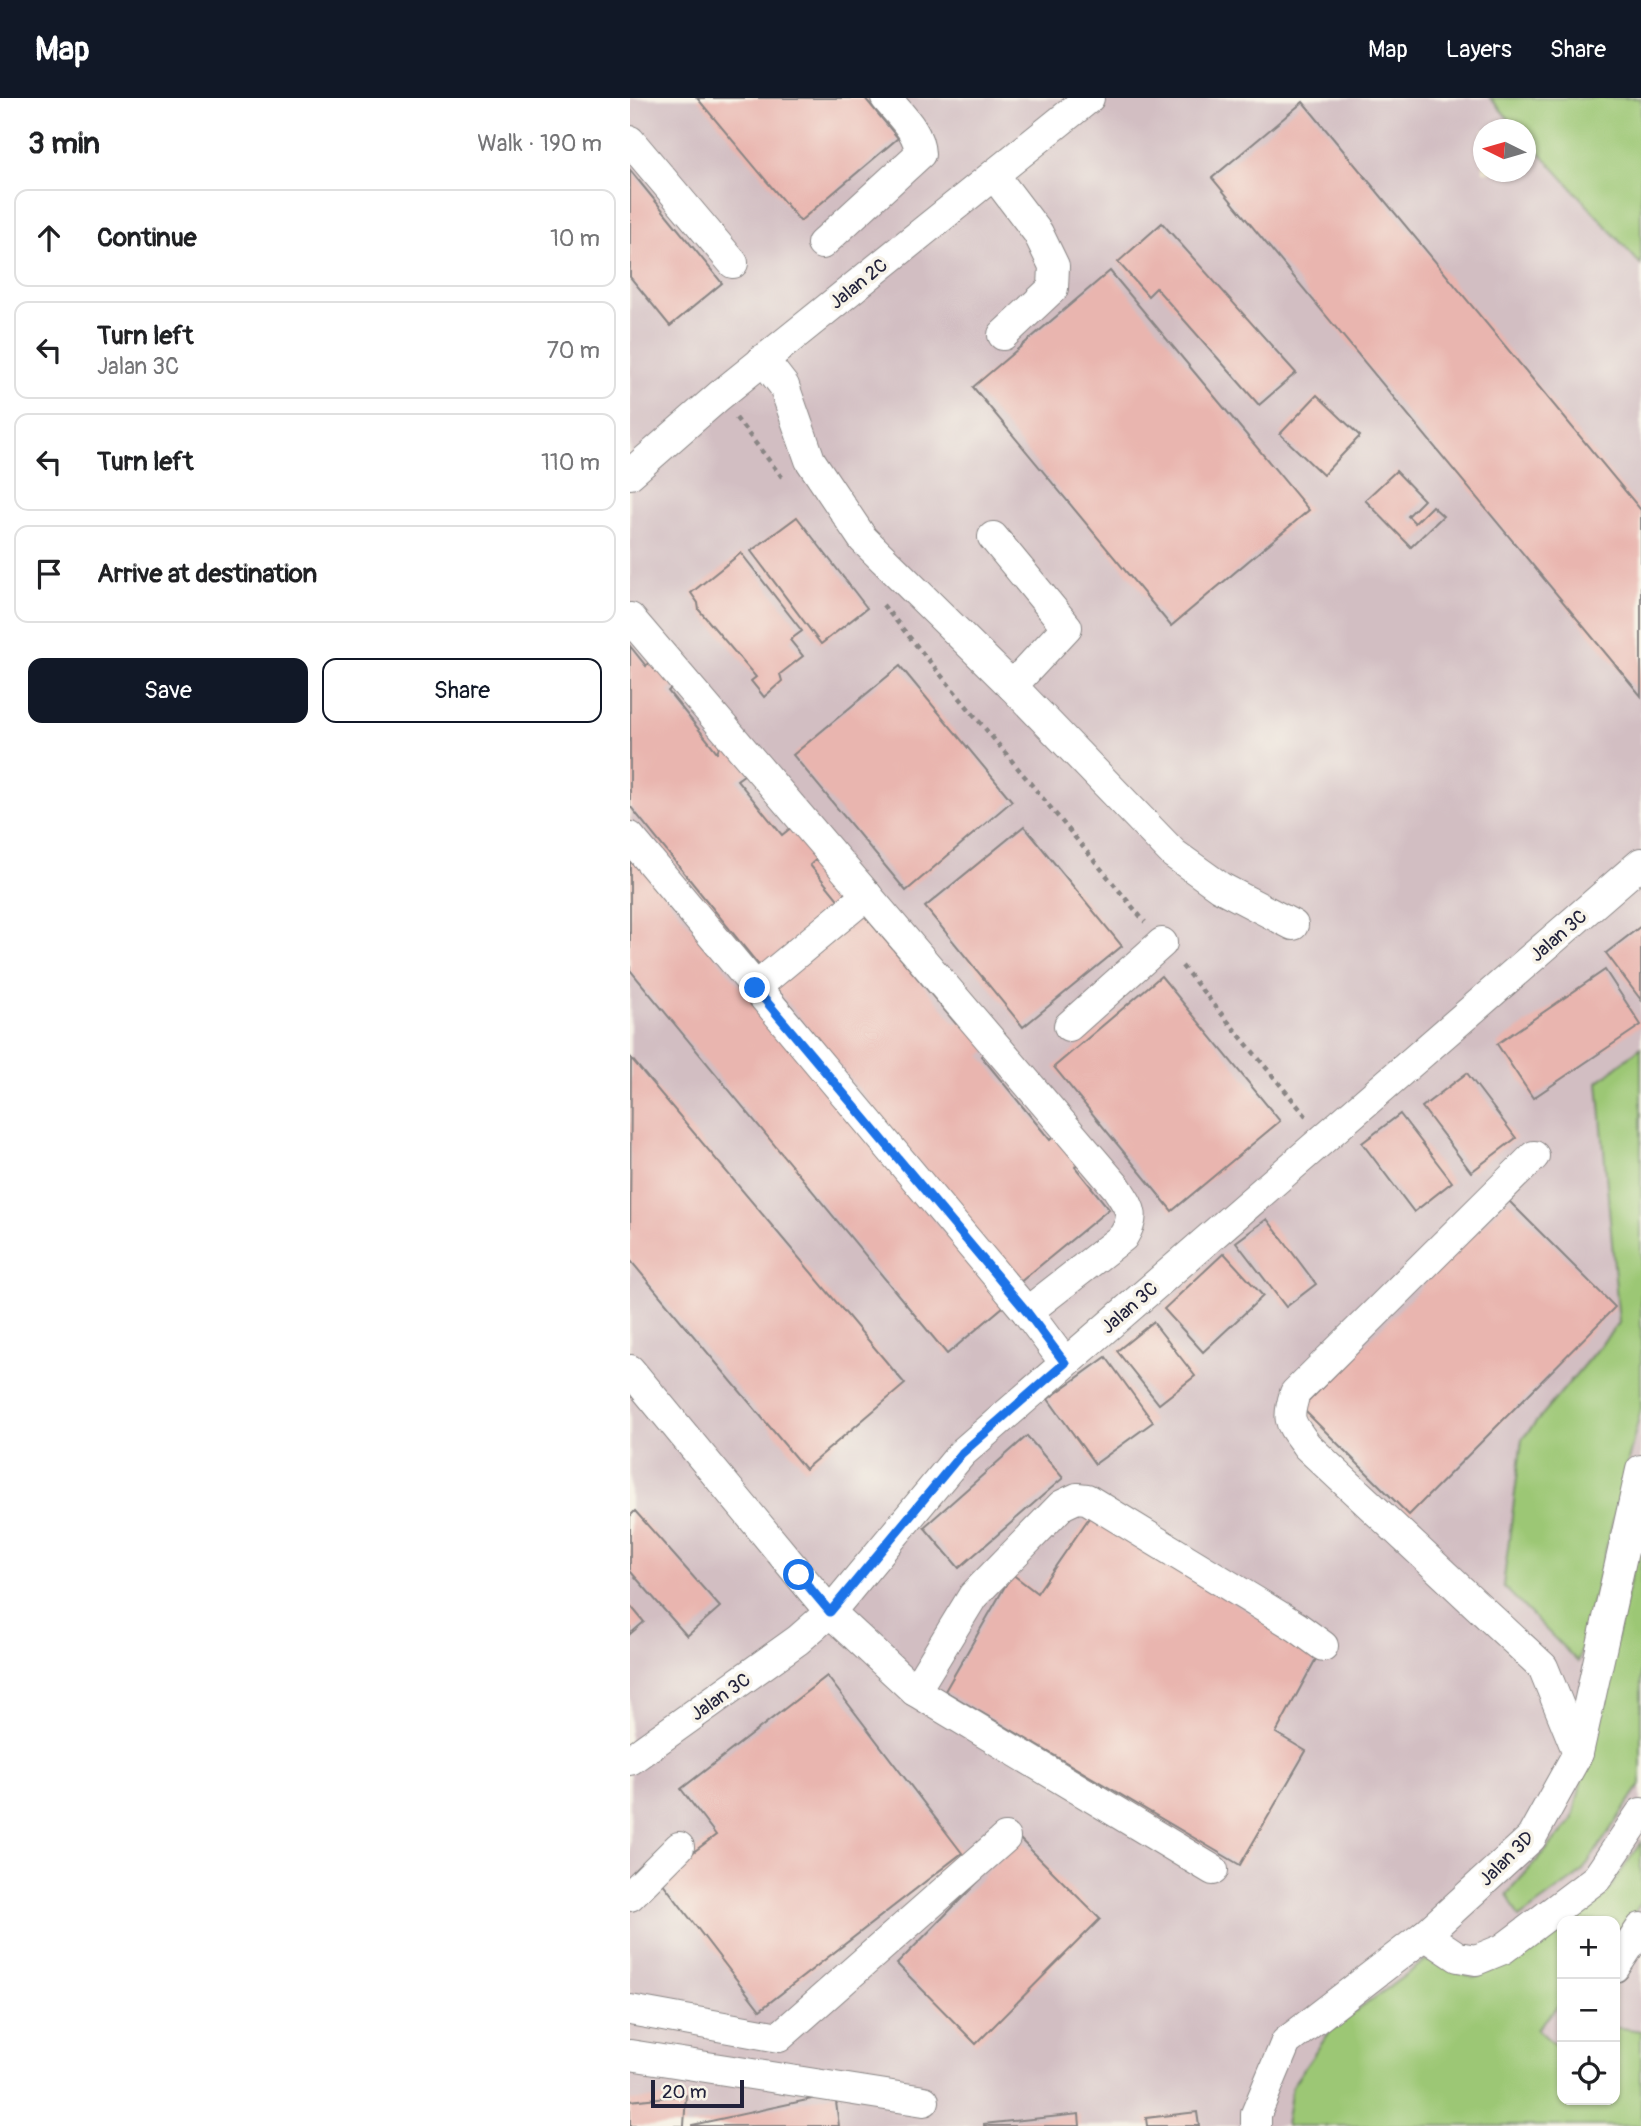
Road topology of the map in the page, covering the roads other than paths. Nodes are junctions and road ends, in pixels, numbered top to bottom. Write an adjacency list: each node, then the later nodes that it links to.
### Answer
1 (886, 98): 5 (street)
2 (1090, 98): 4 (street, Jalan 2C)
3 (630, 141): 6 (street)
4 (994, 175): 7 (street); 8 (street, Jalan 2C)
5 (822, 244)
6 (733, 263)
7 (1003, 335)
8 (763, 359): 9 (street, Jalan 2C); 12 (street)
9 (630, 474)
10 (993, 537): 12 (street)
11 (630, 618): 15 (street)
12 (1012, 686): 16 (street)
13 (630, 837): 18 (street)
14 (1641, 863): 22 (street, Jalan 3C)
15 (867, 895): 18 (street); 21 (street)
16 (1293, 925)
17 (1163, 943): 19 (street)
18 (755, 988): 21 (street)
19 (1069, 1026)
20 (1534, 1156): 28 (street)
21 (1027, 1312): 22 (street)
22 (1065, 1363): 25 (street, Jalan 3C)
23 (630, 1370): 25 (street)
24 (1641, 1470): 28 (street, Jalan 3D)
25 (830, 1612): 27 (street); 29 (street, Jalan 3C)
26 (1323, 1646): 27 (street)
27 (915, 1691): 33 (street)
28 (1578, 1753): 36 (street, Jalan 3D)
29 (630, 1759)
30 (1641, 1813): 36 (street)
31 (1005, 1838): 38 (street)
32 (679, 1847): 34 (street)
33 (1213, 1870)
34 (630, 1896)
35 (1641, 1928): 37 (street)
36 (1425, 1935): 41 (street, Jalan 3D)
37 (1620, 1960)
38 (630, 2010)
39 (630, 2055): 40 (street)
40 (924, 2101)
41 (1256, 2126)

